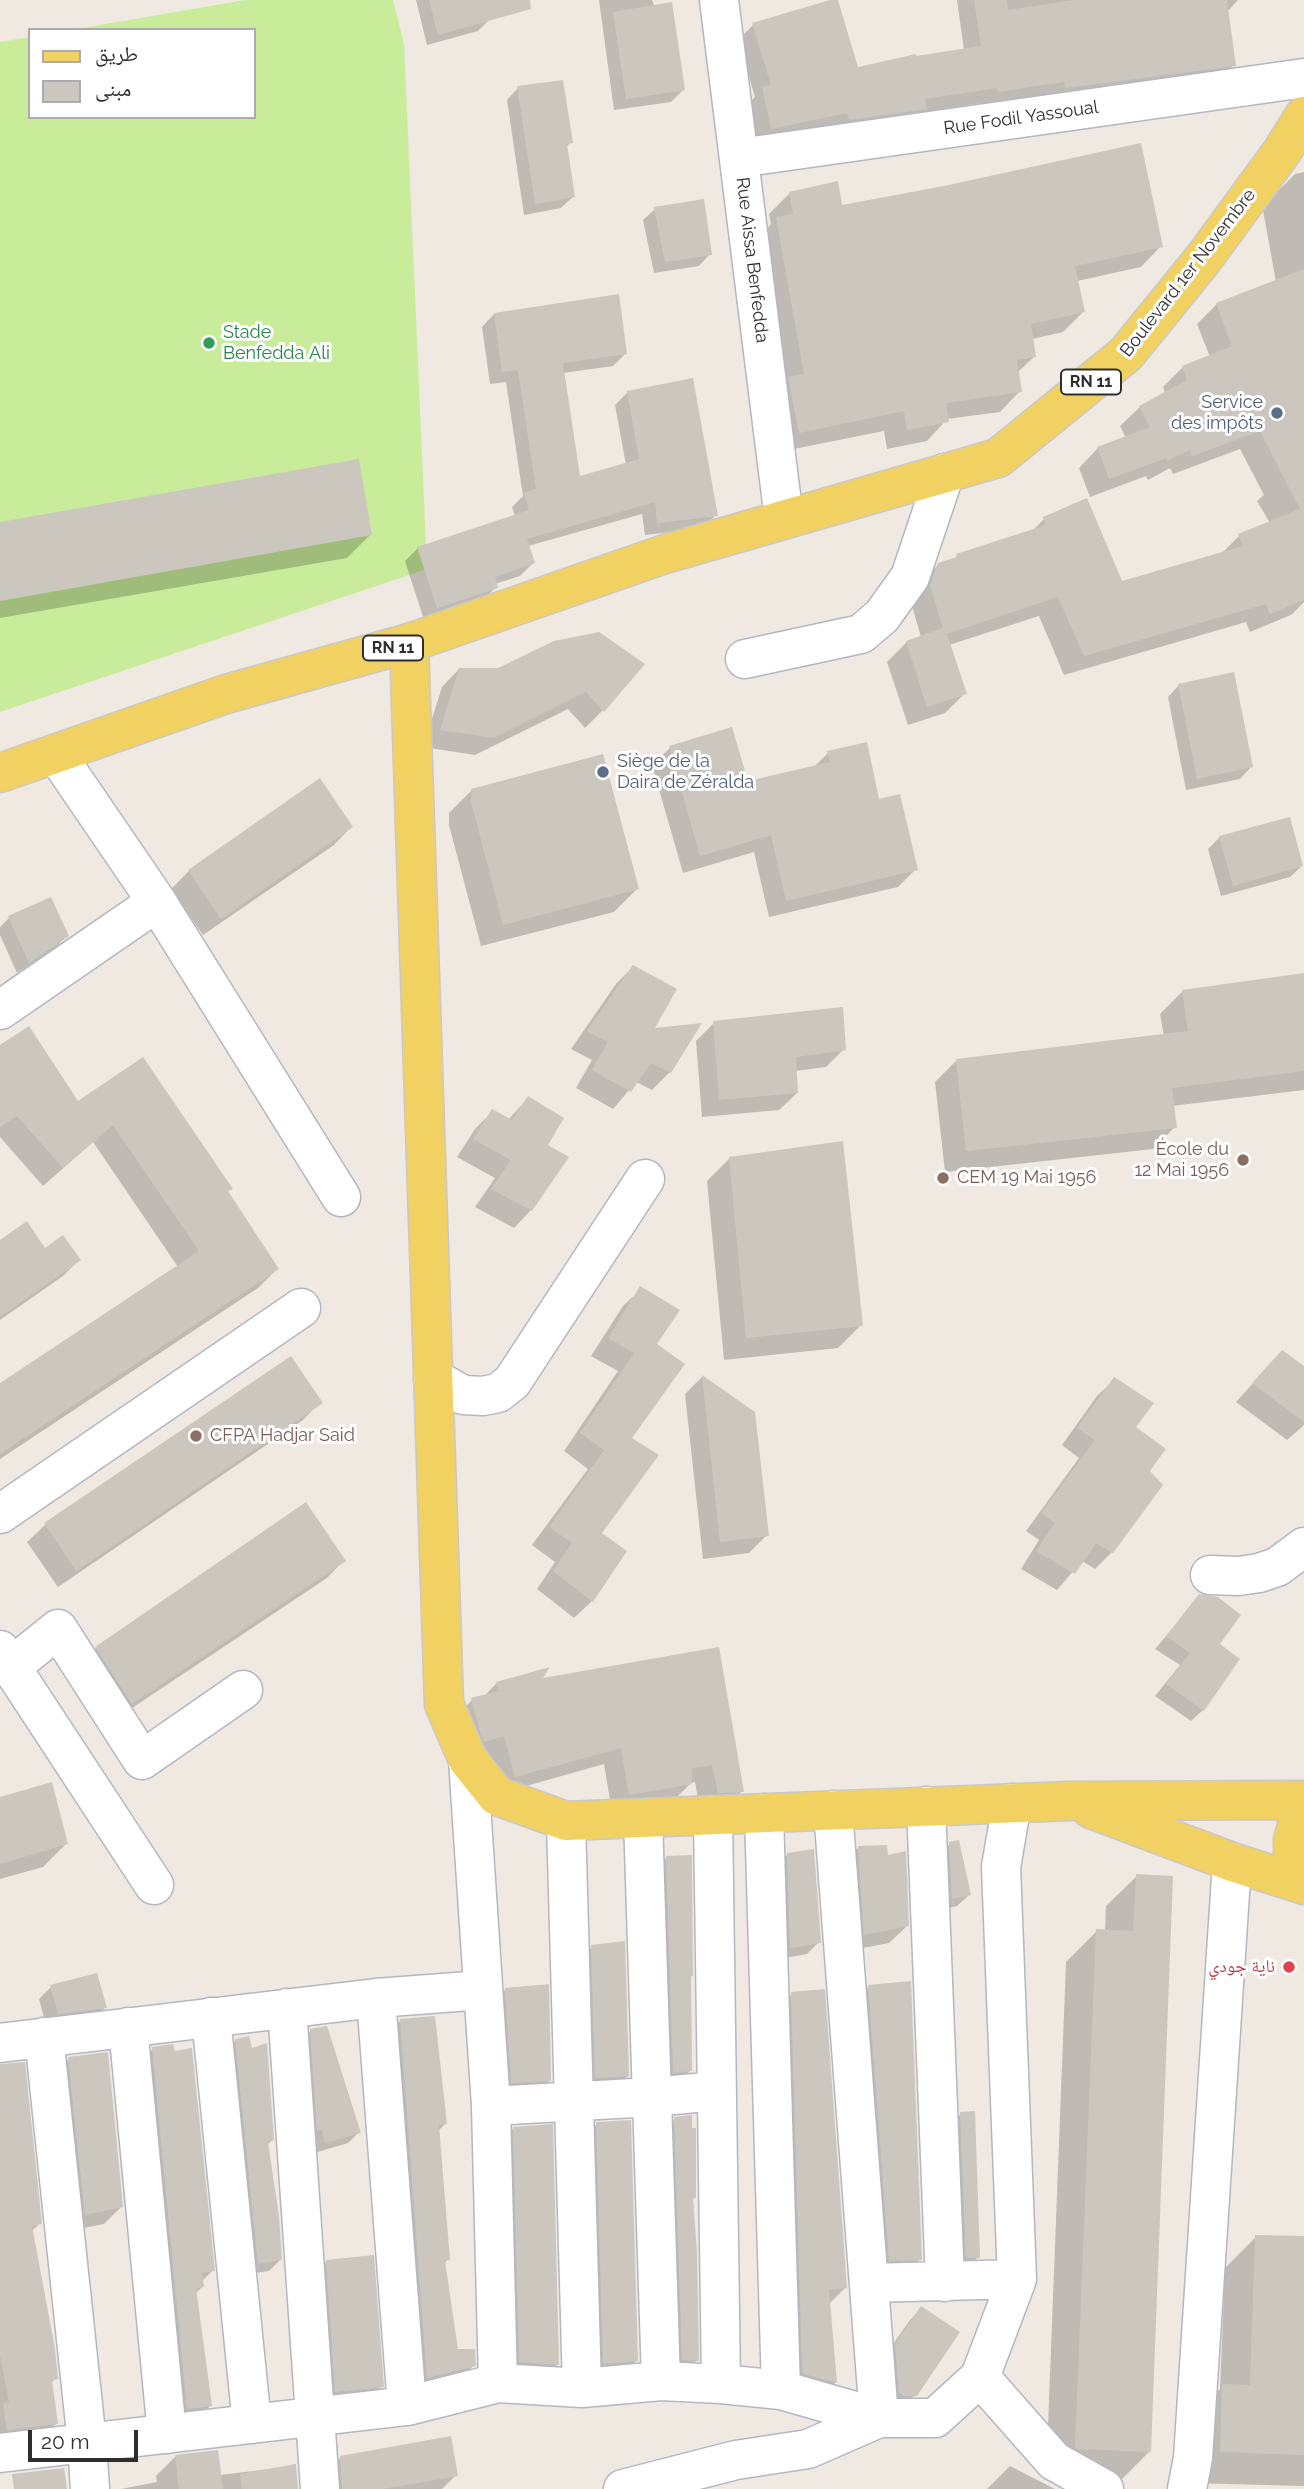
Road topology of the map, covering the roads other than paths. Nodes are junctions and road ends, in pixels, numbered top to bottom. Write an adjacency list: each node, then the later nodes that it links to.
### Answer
1 (719, 0): 4 (street, Rue Aissa Benfedda)
2 (1304, 78): 4 (street, Rue Fodil Yassoual)
3 (1304, 116): 5 (main road, Boulevard 1er Novembre / RN 11)
4 (739, 158): 6 (street, Rue Aissa Benfedda)
5 (945, 473): 6 (main road, Boulevard 1er Novembre / RN 11); 8 (street)
6 (784, 519): 7 (main road, RN 11)
7 (409, 643): 9 (main road, RN 11); 16 (main road)
8 (745, 659)
9 (56, 754): 10 (main road, RN 11); 11 (street)
10 (0, 773)
11 (157, 902): 12 (street); 14 (street)
12 (0, 1010)
13 (645, 1179): 16 (street)
14 (341, 1197)
15 (301, 1308): 17 (street)
16 (433, 1378): 22 (main road)
17 (0, 1514)
18 (1304, 1547): 19 (street)
19 (1210, 1575)
20 (6, 1658): 21 (street); 35 (street)
21 (243, 1690)
22 (468, 1760): 32 (main road); 36 (street)
23 (1304, 1800): 24 (main road)
24 (1070, 1801): 25 (main road); 33 (main road)
25 (1012, 1803): 26 (main road); 47 (street)
26 (926, 1806): 27 (main road); 48 (street)
27 (833, 1810): 28 (main road); 49 (street)
28 (765, 1813): 29 (main road); 55 (street)
29 (713, 1815): 31 (main road); 43 (street)
30 (1304, 1815): 34 (main road)
31 (643, 1818): 32 (main road); 44 (street)
32 (566, 1821): 45 (street)
33 (1232, 1862): 34 (main road); 67 (street)
34 (1304, 1883)
35 (154, 1885)
36 (483, 1990): 37 (street); 46 (street)
37 (376, 1997): 38 (street); 56 (street)
38 (287, 2008): 39 (street); 57 (street)
39 (211, 2017): 40 (street); 59 (street)
40 (128, 2026): 41 (street); 60 (street)
41 (44, 2037): 42 (street); 61 (street)
42 (0, 2043)
43 (717, 2091): 44 (street); 53 (street)
44 (652, 2097): 45 (street); 51 (street)
45 (574, 2100): 46 (street); 54 (street)
46 (491, 2106): 52 (street)
47 (1017, 2279): 48 (street); 50 (street)
48 (945, 2282): 49 (street)
49 (869, 2283): 58 (street)
50 (980, 2377): 58 (street); 66 (street)
51 (661, 2381): 53 (street); 54 (street)
52 (498, 2383): 54 (street); 56 (street)
53 (721, 2384): 55 (street)
54 (582, 2388)
55 (781, 2390): 58 (street)
56 (408, 2406): 57 (street)
57 (317, 2417): 59 (street); 64 (street)
58 (878, 2418): 65 (street)
59 (252, 2424): 60 (street)
60 (167, 2434): 61 (street)
61 (88, 2443): 62 (street); 63 (street)
62 (1, 2444)
63 (90, 2489)
64 (320, 2489)
65 (623, 2489)
66 (1104, 2489)
67 (1187, 2489)

